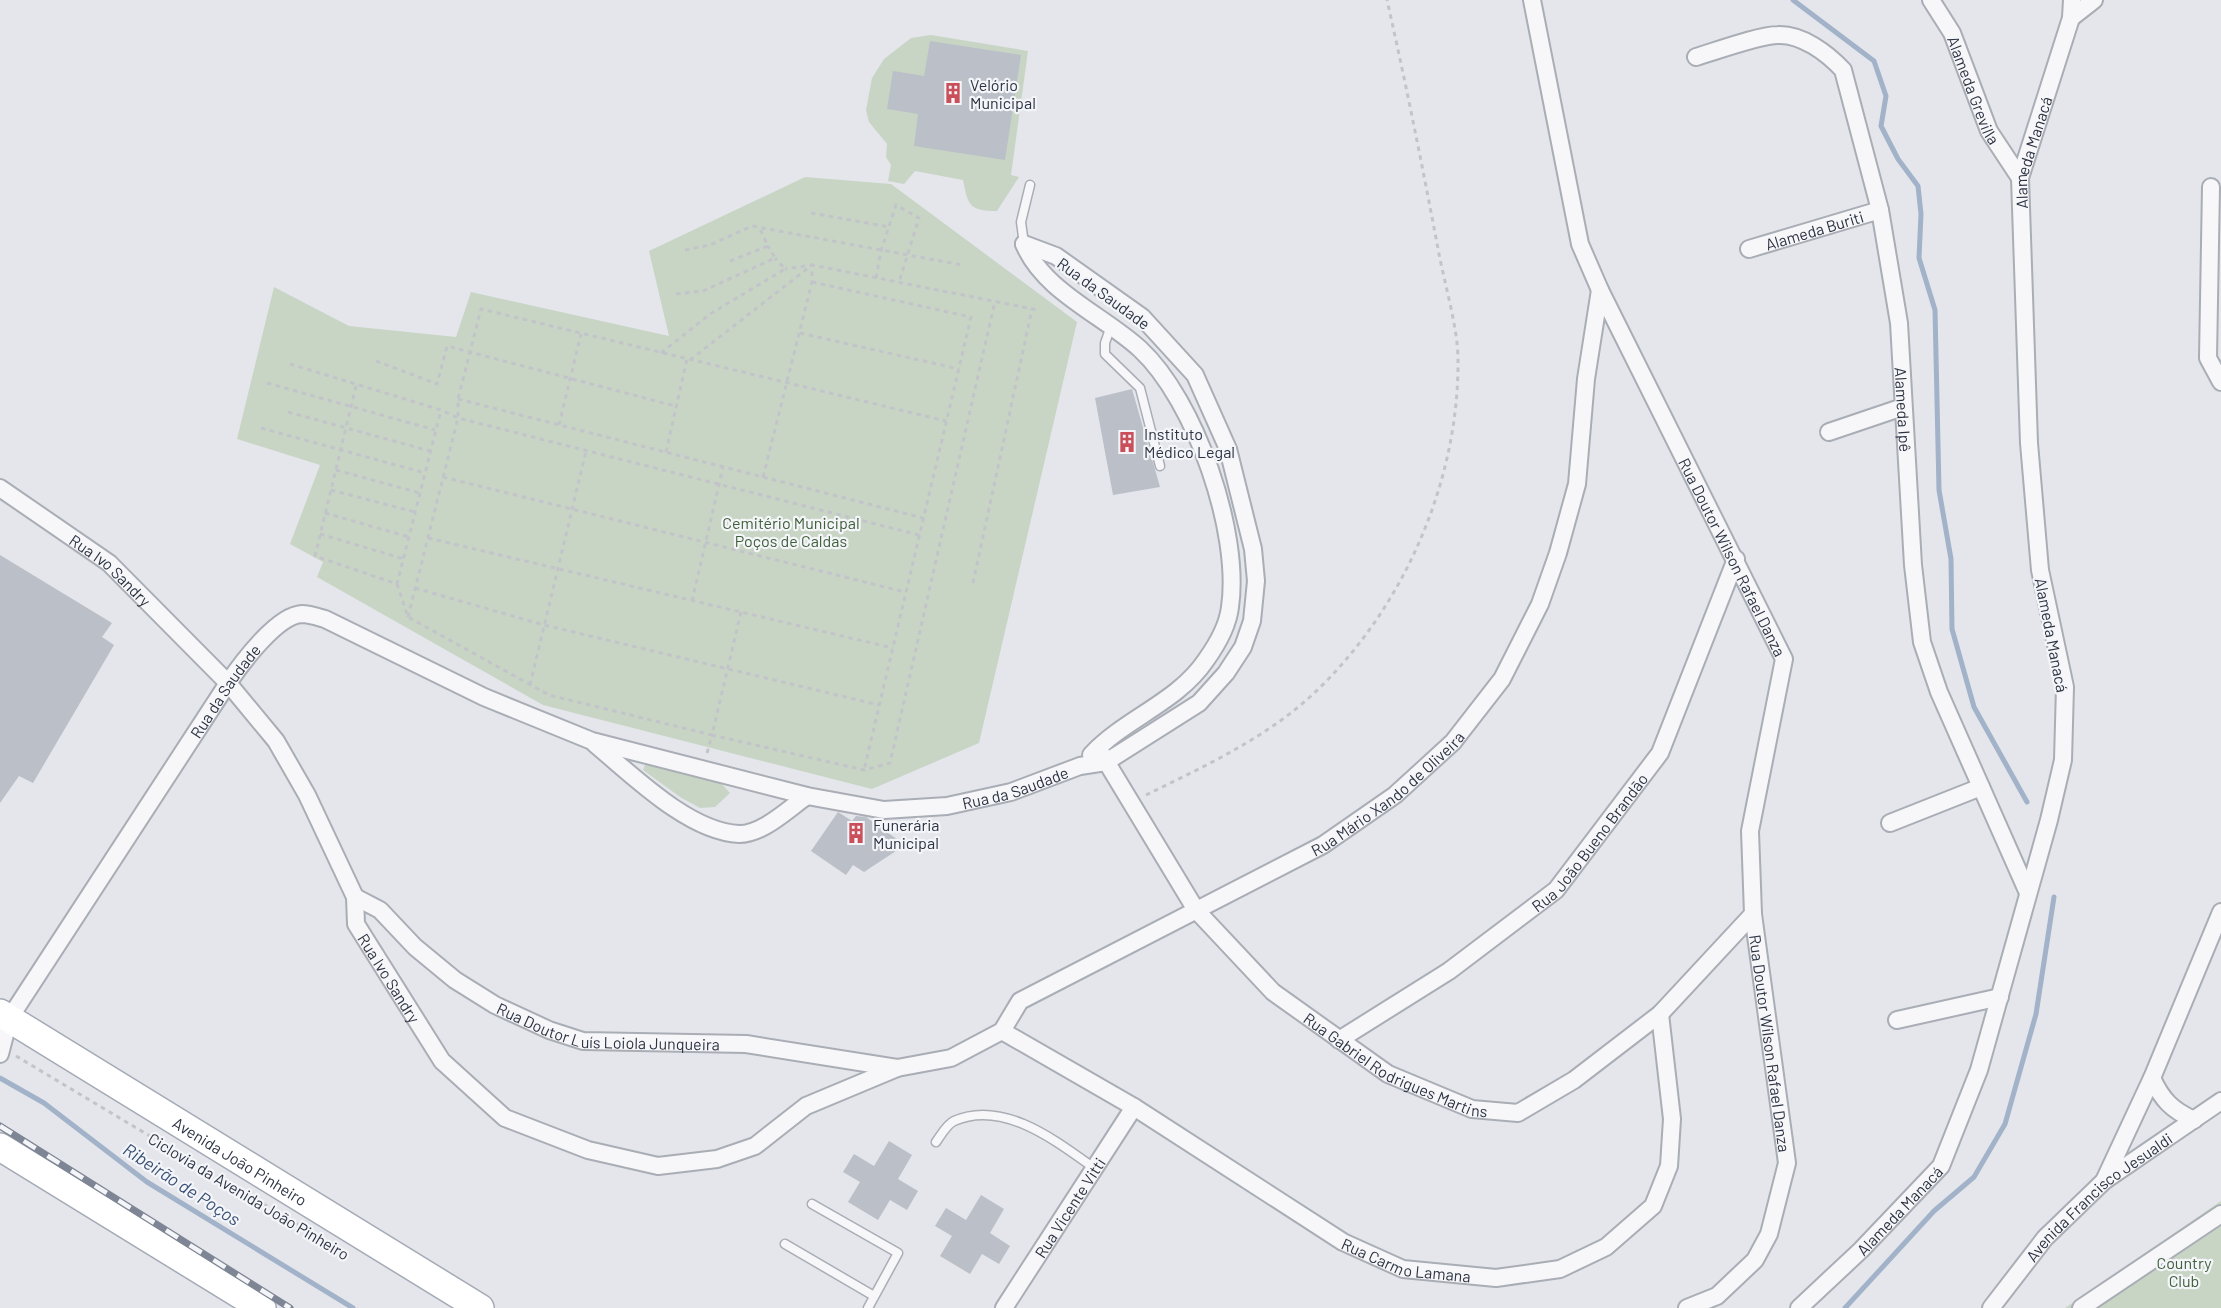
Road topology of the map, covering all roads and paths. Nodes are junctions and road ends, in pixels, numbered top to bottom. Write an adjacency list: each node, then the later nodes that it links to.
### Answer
1 (1387, 0): 109 (path)
2 (1532, 0): 31 (street, Rua Doutor Wilson Rafael Danza)
3 (1931, 0): 8 (street, Alameda Grevilla)
4 (2072, 0): 6 (street, Alameda Manacá)
5 (2094, 0): 6 (street)
6 (2071, 18): 8 (street, Alameda Manacá)
7 (1696, 57): 11 (street, Alameda Ipê)
8 (2020, 178): 111 (street, Alameda Manacá)
9 (1029, 185): 15 (lane)
10 (2211, 187): 46 (street)
11 (1880, 210): 17 (street, Alameda Buriti); 53 (street, Alameda Ipê)
12 (811, 213): 14 (path)
13 (759, 227): 16 (path); 18 (path); 19 (path)
14 (889, 227): 19 (path); 20 (path)
15 (1024, 244): 21 (street, Rua da Saudade); 27 (street, Rua da Saudade)
16 (768, 246): 22 (path); 23 (path)
17 (1749, 249)
18 (685, 250)
19 (881, 251): 20 (path); 28 (path)
20 (907, 256): 25 (path); 30 (path)
21 (1056, 256): 27 (lane); 104 (street, Rua da Saudade)
22 (775, 258): 26 (path); 32 (path)
23 (730, 261)
24 (812, 265): 26 (path); 28 (path); 29 (path); 41 (path)
25 (962, 265)
26 (785, 269): 39 (path)
27 (1045, 277): 36 (street, Rua da Saudade)
28 (876, 278): 30 (path)
29 (812, 282): 38 (path); 44 (path)
30 (899, 282): 33 (path)
31 (1600, 290): 87 (street, Rua Doutor Wilson Rafael Danza); 113 (street, Rua Mário Xando de Oliveira)
32 (676, 294)
33 (995, 301): 34 (path); 106 (path)
34 (1032, 309): 35 (path); 89 (path)
35 (1038, 310)
36 (1112, 326): 67 (lane); 104 (street, Rua da Saudade)
37 (581, 333): 39 (path); 40 (path); 45 (path)
38 (800, 333): 44 (path); 48 (path)
39 (661, 353): 41 (path)
40 (470, 354): 42 (path); 45 (path); 50 (path)
41 (688, 360): 48 (path); 51 (path)
42 (376, 361)
43 (290, 364): 49 (path)
44 (959, 369): 57 (path)
45 (570, 379): 51 (path); 58 (path)
46 (2221, 382)
47 (267, 383): 52 (path)
48 (788, 384): 57 (path); 72 (path)
49 (356, 386): 52 (path); 54 (path)
50 (458, 399): 56 (path); 58 (path)
51 (675, 406): 66 (path)
52 (351, 407): 59 (path); 61 (path)
53 (1903, 407): 62 (street); 107 (street, Alameda Ipê)
54 (441, 410): 56 (path); 61 (path)
55 (288, 412): 59 (path)
56 (458, 418): 65 (path); 71 (path)
57 (946, 421): 80 (path)
58 (559, 425): 66 (path)
59 (346, 426): 63 (path); 64 (path)
60 (261, 428): 63 (path)
61 (435, 430): 64 (path)
62 (1829, 432)
63 (341, 448): 69 (path); 70 (path)
64 (430, 451): 70 (path)
65 (586, 452): 73 (path); 77 (path)
66 (666, 452): 68 (path)
67 (1160, 466)
68 (723, 467): 72 (path); 73 (path)
69 (336, 470): 75 (path); 76 (path)
70 (425, 473): 76 (path)
71 (443, 477): 77 (path); 84 (path)
72 (763, 477): 80 (path)
73 (719, 485): 82 (path); 85 (path)
74 (0, 488): 99 (street, Rua Ivo Sandry)
75 (331, 490): 78 (path); 79 (path)
76 (420, 493): 78 (path)
77 (572, 509): 85 (path); 88 (path)
78 (415, 512): 83 (path)
79 (325, 513): 81 (path); 83 (path)
80 (923, 518): 82 (path)
81 (320, 534): 86 (path); 90 (path)
82 (919, 536): 92 (path)
83 (409, 537): 86 (path)
84 (428, 538): 88 (path); 91 (path)
85 (705, 543): 92 (path); 93 (path)
86 (404, 559): 90 (path)
87 (1736, 560): 115 (street, Rua Doutor Wilson Rafael Danza); 121 (street, Rua João Bueno Brandão)
88 (557, 570): 93 (path); 96 (path)
89 (973, 583)
90 (398, 584): 95 (path)
91 (415, 588): 95 (path); 96 (path)
92 (905, 592): 97 (path)
93 (692, 601): 94 (path)
94 (741, 612): 97 (path); 98 (path)
95 (408, 616): 100 (path)
96 (544, 625): 98 (path); 100 (path)
97 (893, 648): 101 (path)
98 (728, 669): 101 (path); 102 (path)
99 (228, 683): 103 (street, Rua da Saudade); 112 (street, Rua Ivo Sandry); 118 (street, Rua da Saudade)
100 (530, 685): 102 (path)
101 (879, 705): 106 (path)
102 (712, 735): 105 (path); 106 (path)
103 (592, 741): 105 (street, Rua da Saudade); 108 (street, Rua da Saudade)
104 (1102, 755): 108 (street, Rua da Saudade); 109 (street, Rua Gabriel Rodrigues Martins)
105 (703, 769): 108 (street, Rua da Saudade)
106 (864, 770)
107 (1981, 787): 110 (street); 111 (street, Alameda Ipê)
108 (807, 796)
109 (1130, 802): 113 (street, Rua Gabriel Rodrigues Martins)
110 (1890, 823)
111 (2028, 893): 116 (street, Alameda Manacá)
112 (355, 897): 123 (street, Rua Doutor Luís Loiola Junqueira); 123 (street, Rua Ivo Sandry)
113 (1196, 910): 120 (street, Rua Mário Xando de Oliveira); 121 (street, Rua Gabriel Rodrigues Martins)
114 (2221, 912): 124 (street)
115 (1753, 914): 117 (street, Rua Gabriel Rodrigues Martins); 141 (street, Rua Doutor Wilson Rafael Danza)
116 (2000, 997): 119 (street); 142 (street, Alameda Manacá)
117 (1660, 1014): 121 (street, Rua Gabriel Rodrigues Martins); 126 (street, Rua Carmo Lamana)
118 (5, 1016): 122 (street, Rua da Saudade); 138 (main road, Avenida João Pinheiro)
119 (1897, 1020)
120 (1002, 1031): 123 (street); 126 (street, Rua Carmo Lamana)
121 (1339, 1040)
122 (2, 1051): 134 (path, Ciclovia da Avenida João Pinheiro)
123 (897, 1068)
124 (2152, 1078): 127 (street); 131 (street)
125 (2221, 1101): 127 (street, Avenida Francisco Jesualdi)
126 (1134, 1107): 130 (street, Rua Vicente Vitti)
127 (2194, 1120): 131 (street, Avenida Francisco Jesualdi)
128 (936, 1142): 130 (lane)
129 (0, 1147): 137 (main road)
130 (1094, 1168): 140 (street, Rua Vicente Vitti)
131 (2104, 1181): 143 (street, Avenida Francisco Jesualdi)
132 (812, 1204): 136 (lane)
133 (2221, 1214): 144 (street)
134 (326, 1242)
135 (785, 1244): 136 (lane)
136 (874, 1296): 139 (lane)
137 (262, 1308)
138 (480, 1308)
139 (868, 1308)
140 (1005, 1308)
141 (1687, 1308)
142 (1799, 1308)
143 (1990, 1308)
144 (2082, 1308)

